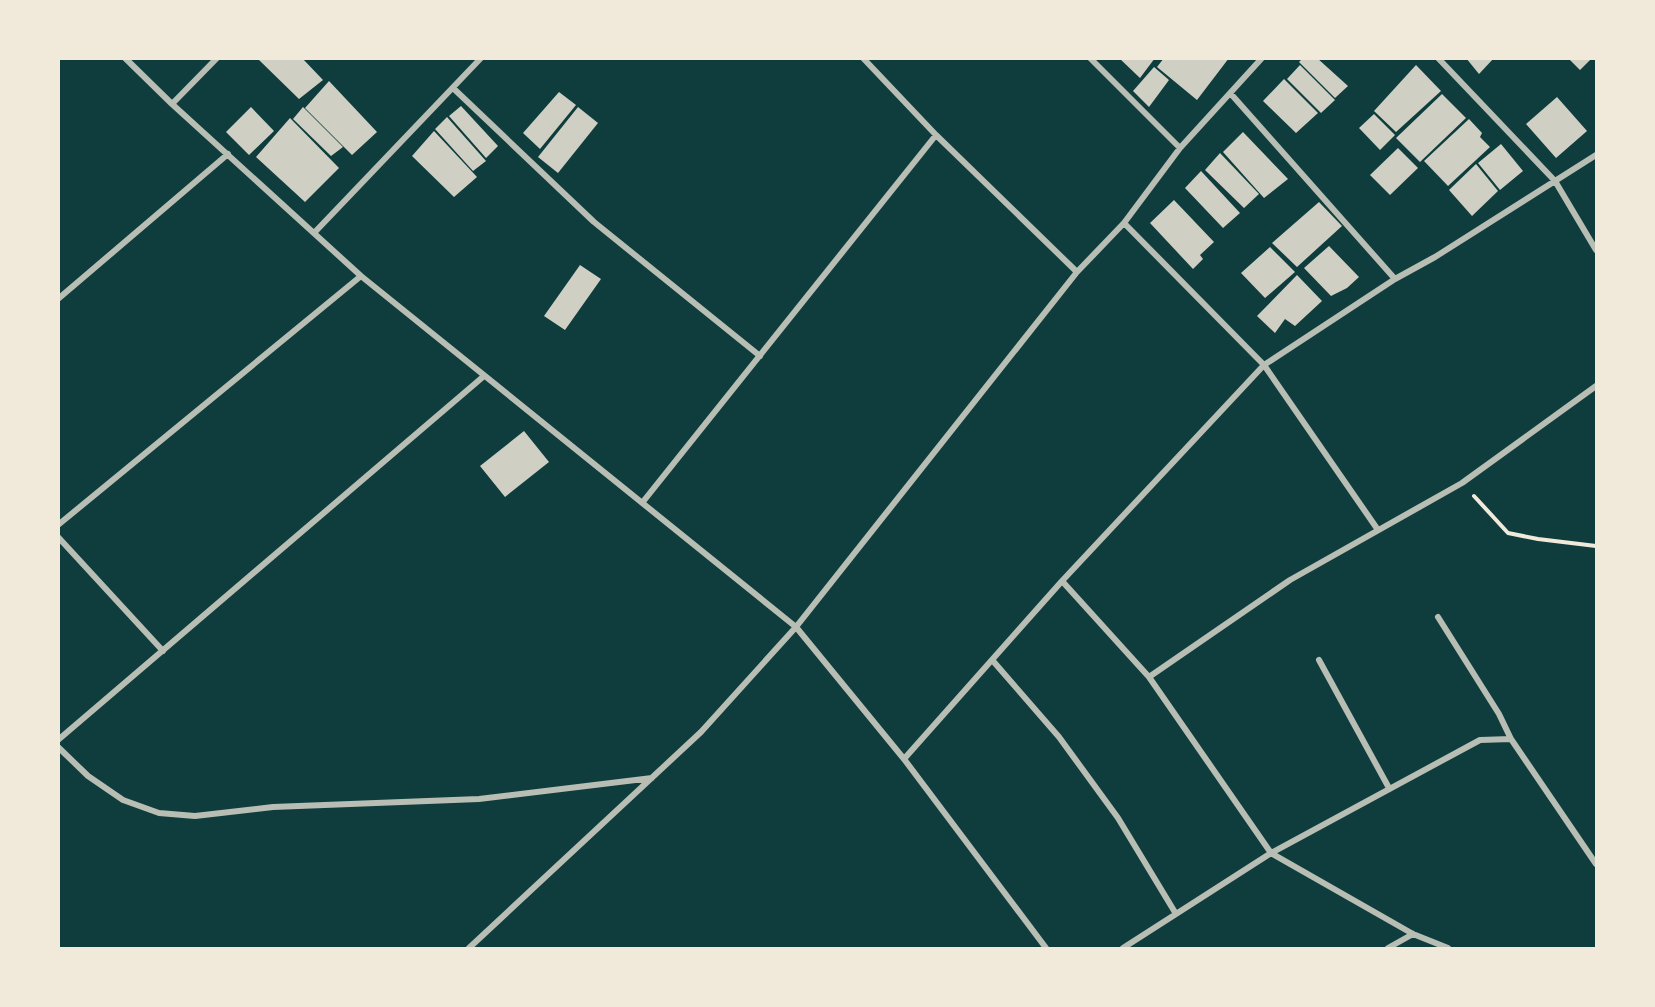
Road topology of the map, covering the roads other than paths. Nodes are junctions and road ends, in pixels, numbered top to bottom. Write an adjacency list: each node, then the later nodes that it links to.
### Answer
1 (124, 58): 10 (street)
2 (218, 58): 10 (street)
3 (481, 58): 8 (street)
4 (863, 58): 11 (street)
5 (1090, 58): 12 (street)
6 (1262, 58): 9 (street)
7 (1438, 58): 15 (street)
8 (453, 88): 17 (street); 23 (street)
9 (1231, 94): 12 (street); 21 (street)
10 (172, 104): 13 (street)
11 (936, 135): 19 (street); 23 (street)
12 (1180, 148): 16 (street)
13 (228, 154): 17 (street); 22 (street)
14 (1596, 155): 15 (street)
15 (1555, 181): 18 (street); 21 (street)
16 (1124, 223): 19 (street); 24 (street)
17 (314, 234): 20 (street)
18 (1596, 250)
19 (1077, 272): 33 (street)
20 (361, 276): 25 (street); 28 (street)
21 (1395, 279): 24 (street)
22 (58, 299)
23 (760, 356): 27 (street)
24 (1264, 364): 29 (street); 31 (street)
25 (484, 375): 27 (street); 34 (street)
26 (1596, 386): 29 (street)
27 (642, 503): 33 (street)
28 (58, 525)
29 (1378, 530): 37 (street)
30 (58, 537): 34 (street)
31 (1062, 581): 35 (street); 37 (street)
32 (1438, 617): 38 (street)
33 (796, 627): 41 (street); 42 (street)
34 (163, 651): 39 (street)
35 (993, 660): 41 (street); 48 (street)
36 (1319, 660): 43 (street)
37 (1149, 677): 45 (street)
38 (1511, 739): 43 (street); 46 (street)
39 (58, 740)
40 (58, 747): 42 (street)
41 (904, 759): 51 (street)
42 (653, 778): 50 (street)
43 (1389, 788): 45 (street)
44 (1596, 851): 46 (street)
45 (1271, 853): 48 (street); 49 (street)
46 (1589, 856): 47 (street)
47 (1596, 864)
48 (1176, 914): 52 (street)
49 (1413, 933): 53 (street); 54 (street)
50 (469, 948)
51 (1047, 948)
52 (1123, 948)
53 (1388, 948)
54 (1448, 948)

